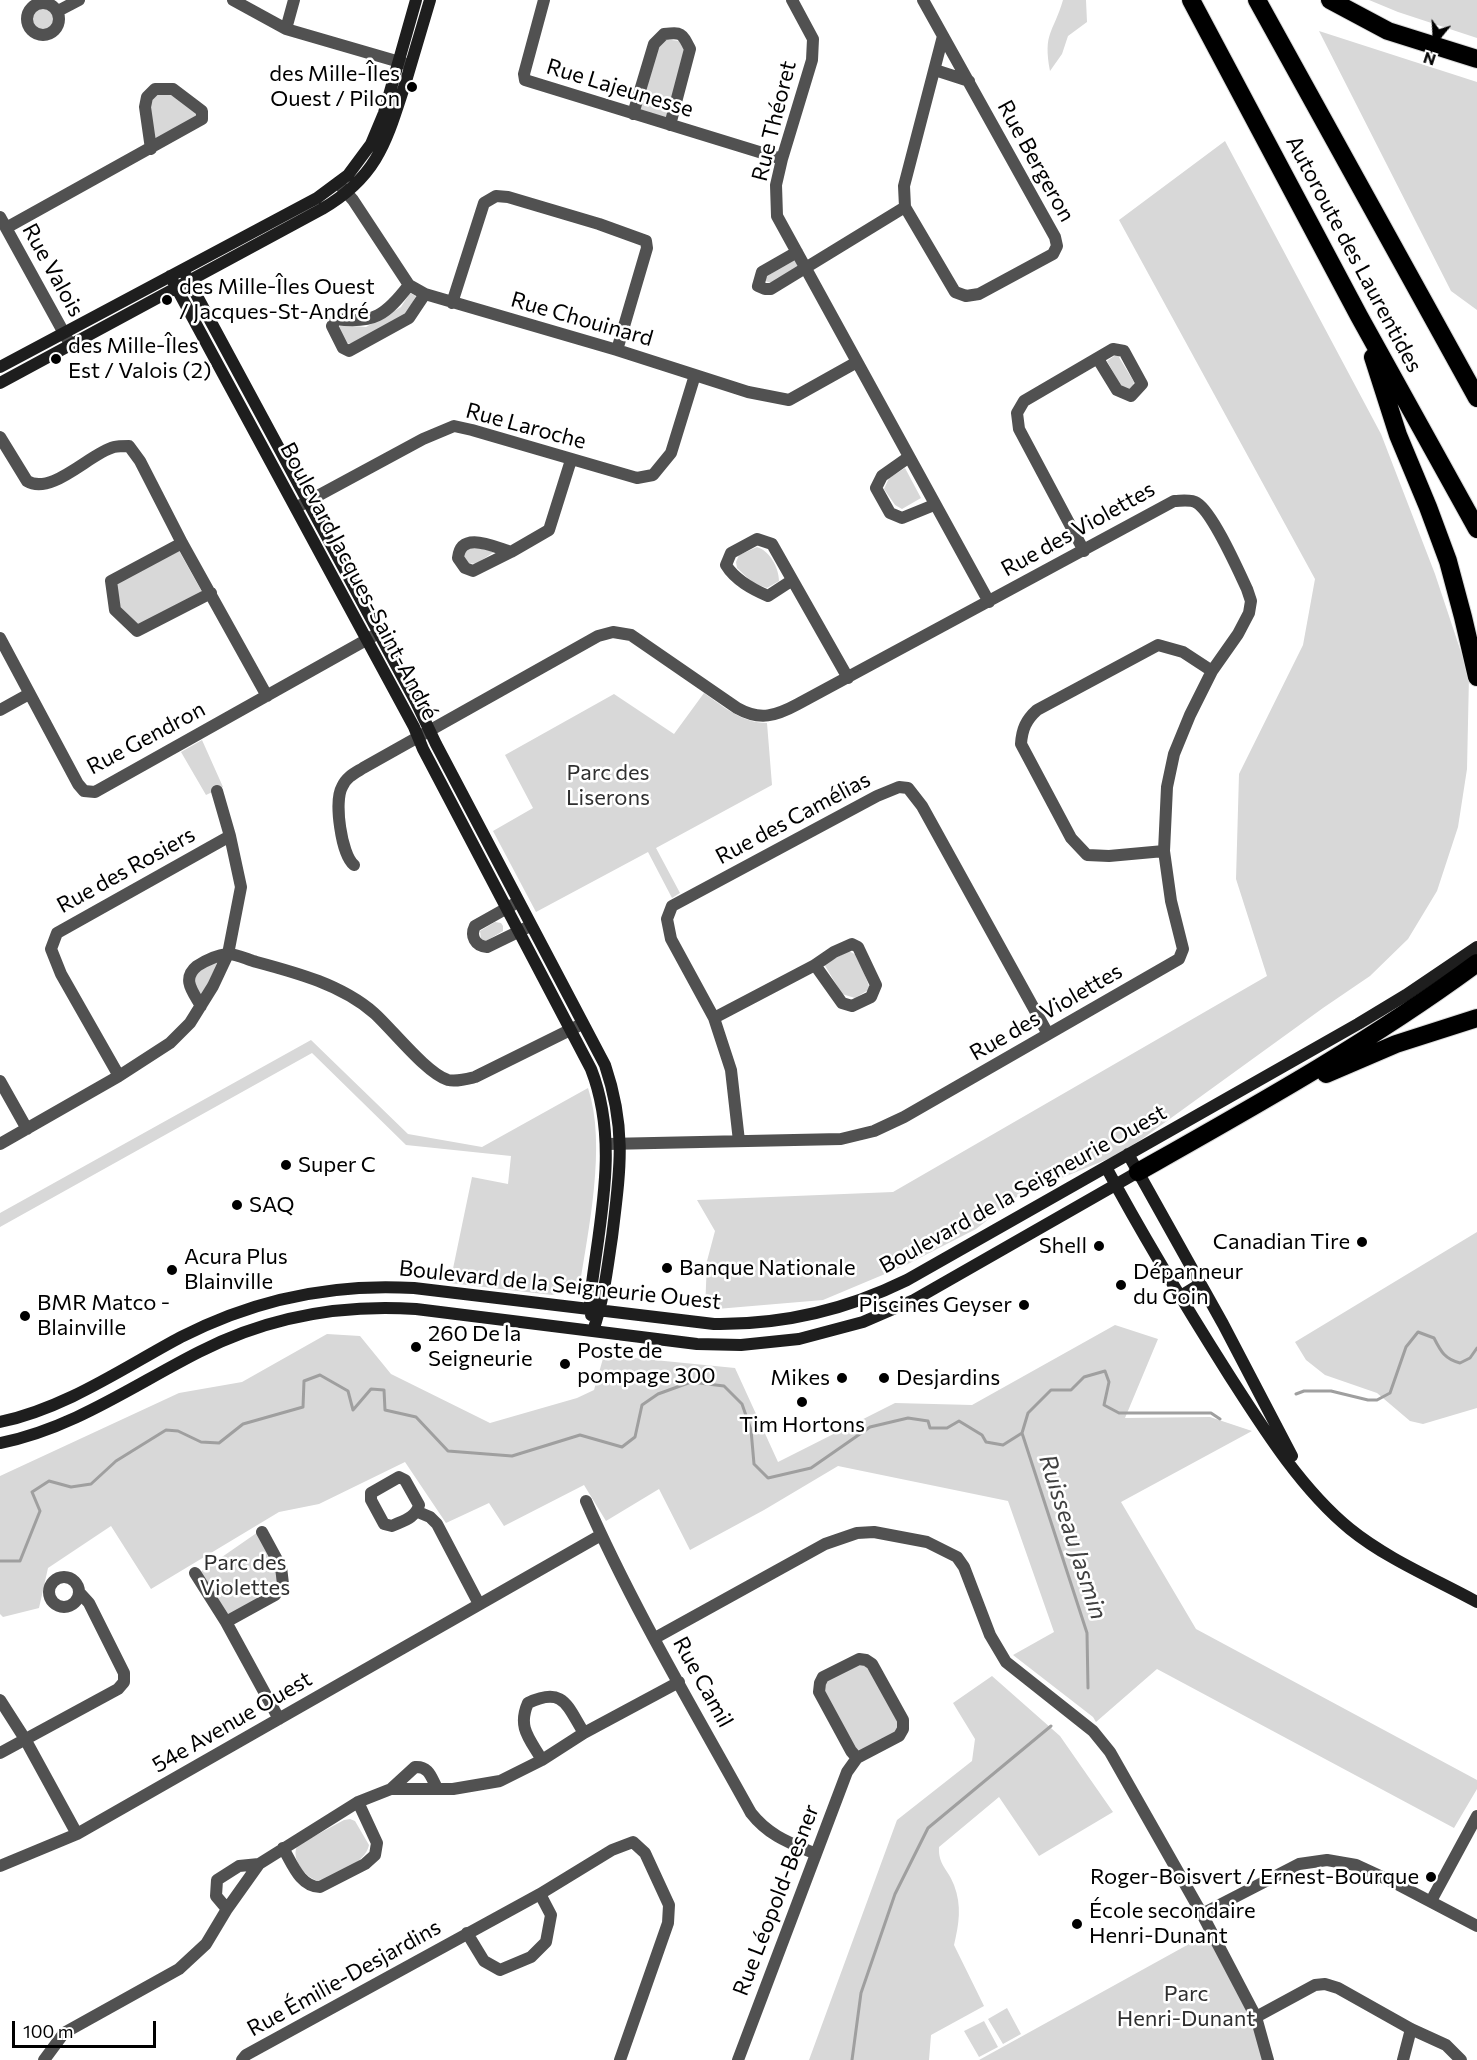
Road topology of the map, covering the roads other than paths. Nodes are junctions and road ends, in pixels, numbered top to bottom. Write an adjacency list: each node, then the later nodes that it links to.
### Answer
1 (79, 0): 12 (street)
2 (233, 0): 13 (street)
3 (294, 0): 13 (street)
4 (416, 0): 16 (street)
5 (430, 0): 16 (street)
6 (544, 0): 19 (street, Rue Lajeunesse)
7 (792, 0): 22 (street, Rue Théoret)
8 (923, 0): 14 (street, Rue Bergeron)
9 (1191, 0): 33 (highway, Autoroute des Laurentides)
10 (1257, 0): 42 (highway, Autoroute des Laurentides)
11 (1330, 0): 15 (highway)
12 (58, 12)
13 (286, 29): 16 (street)
14 (944, 36): 17 (street); 18 (street, Rue Bergeron)
15 (1477, 60)
16 (404, 63): 23 (street)
17 (935, 70): 18 (street); 24 (street)
18 (969, 81): 24 (street, Rue Bergeron)
19 (633, 114): 20 (street, Rue Lajeunesse); 20 (street)
20 (670, 125): 22 (street, Rue Lajeunesse)
21 (151, 149): 21 (street); 25 (street)
22 (782, 159): 26 (street, Rue Théoret)
23 (343, 188): 28 (street); 30 (street, Rue Chouinard)
24 (905, 207): 27 (street)
25 (3, 223): 34 (street, Rue Valois)
26 (797, 252): 27 (street, Rue Théoret); 27 (street)
27 (805, 267): 38 (street, Rue Théoret)
28 (186, 275): 29 (street); 46 (street, Boulevard Jacques-Saint-André)
29 (173, 281): 34 (street); 35 (street); 48 (street, Boulevard Jacques-Saint-André)
30 (409, 285): 31 (street, Rue Chouinard); 31 (street)
31 (425, 294): 32 (street, Rue Chouinard)
32 (452, 303): 36 (street, Rue Chouinard); 36 (street)
33 (1359, 315): 49 (highway, Autoroute des Laurentides); 60 (highway)
34 (64, 332): 35 (street, Rue Valois); 39 (street)
35 (70, 344): 41 (street)
36 (617, 350): 40 (street, Rue Chouinard)
37 (1098, 359): 51 (street)
38 (857, 362): 40 (street, Rue Chouinard); 44 (street, Rue Théoret)
39 (0, 367)
40 (695, 375): 45 (street, Rue Laroche)
41 (0, 383)
42 (1477, 398)
43 (0, 437): 50 (street)
44 (909, 457): 47 (street, Rue Théoret); 47 (street)
45 (572, 460): 46 (street, Rue Laroche); 52 (street)
46 (308, 501): 48 (street, Rue Laroche); 56 (street, Boulevard Jacques-Saint-André)
47 (934, 505): 55 (street, Rue Théoret)
48 (296, 508): 58 (street, Boulevard Jacques-Saint-André)
49 (1477, 529)
50 (182, 543): 54 (street); 54 (street)
51 (1084, 551): 55 (street, Rue des Violettes); 59 (street, Rue des Violettes)
52 (511, 552)
53 (791, 581): 53 (street); 61 (street)
54 (211, 593): 63 (street)
55 (989, 602): 61 (street, Rue des Violettes)
56 (379, 633): 58 (street, Rue Gendron); 65 (street, Boulevard Jacques-Saint-André)
57 (0, 638): 62 (street, Rue Gendron)
58 (367, 639): 63 (street, Rue Gendron); 66 (street, Boulevard Jacques-Saint-André)
59 (1212, 671): 69 (street, Rue des Violettes); 69 (street)
60 (1477, 677)
61 (848, 678): 65 (street, Rue des Violettes)
62 (29, 694): 63 (street, Rue Gendron); 64 (street)
63 (267, 696)
64 (0, 710)
65 (430, 730): 66 (street, Rue des Violettes); 71 (street, Boulevard Jacques-Saint-André)
66 (418, 737): 70 (street, Rue des Violettes); 72 (street, Boulevard Jacques-Saint-André)
67 (216, 792): 68 (street)
68 (230, 836): 76 (street); 85 (street, Rue des Rosiers)
69 (1164, 851): 84 (street, Rue des Violettes)
70 (354, 865)
71 (519, 902): 72 (street); 73 (street, Boulevard Jacques-Saint-André)
72 (507, 908): 74 (street, Boulevard Jacques-Saint-André); 74 (street)
73 (531, 925): 74 (street); 82 (street, Boulevard Jacques-Saint-André)
74 (519, 931): 83 (street, Boulevard Jacques-Saint-André)
75 (1477, 947): 93 (street, Boulevard de la Seigneurie Ouest)
76 (228, 954): 79 (street); 79 (street); 83 (street)
77 (1477, 963): 87 (highway)
78 (815, 965): 78 (street); 80 (street)
79 (201, 1005): 85 (street)
80 (714, 1018): 84 (street, Rue des Camélias); 89 (street, Rue des Camélias)
81 (1477, 1018): 87 (highway)
82 (583, 1023): 83 (street); 92 (street, Boulevard Jacques-Saint-André)
83 (571, 1029): 91 (street, Boulevard Jacques-Saint-André)
84 (1048, 1034): 89 (street, Rue des Violettes)
85 (119, 1076): 88 (street)
86 (0, 1082): 88 (street)
87 (1272, 1096): 95 (highway)
88 (27, 1129): 90 (street)
89 (739, 1142): 92 (street, Rue des Violettes)
90 (0, 1144)
91 (607, 1144): 92 (street, Rue des Violettes); 101 (street, Boulevard Jacques-Saint-André)
92 (621, 1144): 101 (street, Boulevard Jacques-Saint-André)
93 (1128, 1154): 94 (street, Boulevard de la Seigneurie Ouest); 95 (street)
94 (1106, 1167): 96 (street); 98 (street, Boulevard de la Seigneurie Ouest)
95 (1138, 1172): 96 (street, Boulevard de la Seigneurie Ouest); 97 (street)
96 (1116, 1185): 99 (street); 102 (street, Boulevard de la Seigneurie Ouest)
97 (1200, 1284): 99 (street); 109 (street)
98 (872, 1297): 101 (street, Boulevard de la Seigneurie Ouest); 102 (street)
99 (1179, 1297): 109 (street)
100 (263, 1303): 101 (street, Boulevard de la Seigneurie Ouest); 103 (street); 105 (street, Boulevard de la Seigneurie Ouest)
101 (595, 1310): 104 (street)
102 (879, 1316): 104 (street, Boulevard de la Seigneurie Ouest)
103 (269, 1324): 104 (street, Boulevard de la Seigneurie Ouest); 106 (street, Boulevard de la Seigneurie Ouest)
104 (593, 1331)
105 (137, 1361): 106 (street); 107 (street, Boulevard de la Seigneurie Ouest)
106 (147, 1380): 108 (street, Boulevard de la Seigneurie Ouest)
107 (0, 1422)
108 (0, 1443)
109 (1305, 1482): 116 (street)
110 (586, 1501): 113 (street, Rue Camil)
111 (418, 1512): 117 (street)
112 (262, 1532): 118 (street)
113 (601, 1535): 117 (street, 54e Avenue Ouest); 119 (street, Rue Camil)
114 (195, 1573): 118 (street)
115 (79, 1592): 124 (street)
116 (1477, 1602)
117 (479, 1604): 122 (street, 54e Avenue Ouest)
118 (226, 1622): 122 (street)
119 (655, 1638): 120 (street, Rue Camil); 140 (street)
120 (679, 1682): 123 (street); 134 (street, Rue Camil)
121 (0, 1700): 124 (street)
122 (279, 1719): 132 (street, 54e Avenue Ouest)
123 (584, 1733): 127 (street); 127 (street)
124 (25, 1739): 125 (street); 132 (street)
125 (0, 1753)
126 (857, 1758): 126 (street); 134 (street, Rue Léopold-Besner)
127 (542, 1760): 128 (street)
128 (436, 1788): 129 (street); 129 (street)
129 (391, 1789): 130 (street)
130 (358, 1802): 133 (street); 133 (street)
131 (1477, 1816): 138 (street)
132 (76, 1834): 136 (street, 54e Avenue Ouest)
133 (283, 1848): 135 (street)
134 (816, 1854): 148 (street, Rue Léopold-Besner)
135 (259, 1864): 139 (street); 139 (street)
136 (0, 1866)
137 (540, 1894): 142 (street, Rue Émilie-Desjardins); 142 (street, Rue Émilie-Desjardins); 147 (street, Rue Émilie-Desjardins)
138 (1431, 1901): 140 (street); 141 (street)
139 (227, 1909): 145 (street)
140 (1202, 1914): 143 (street)
141 (1477, 1926)
142 (467, 1933): 146 (street, Rue Émilie-Desjardins)
143 (1256, 2017): 144 (street); 149 (street)
144 (1411, 2030): 150 (street); 151 (street)
145 (44, 2060)
146 (242, 2060)
147 (620, 2060)
148 (738, 2060)
149 (1268, 2060)
150 (1403, 2060)
151 (1461, 2060)

